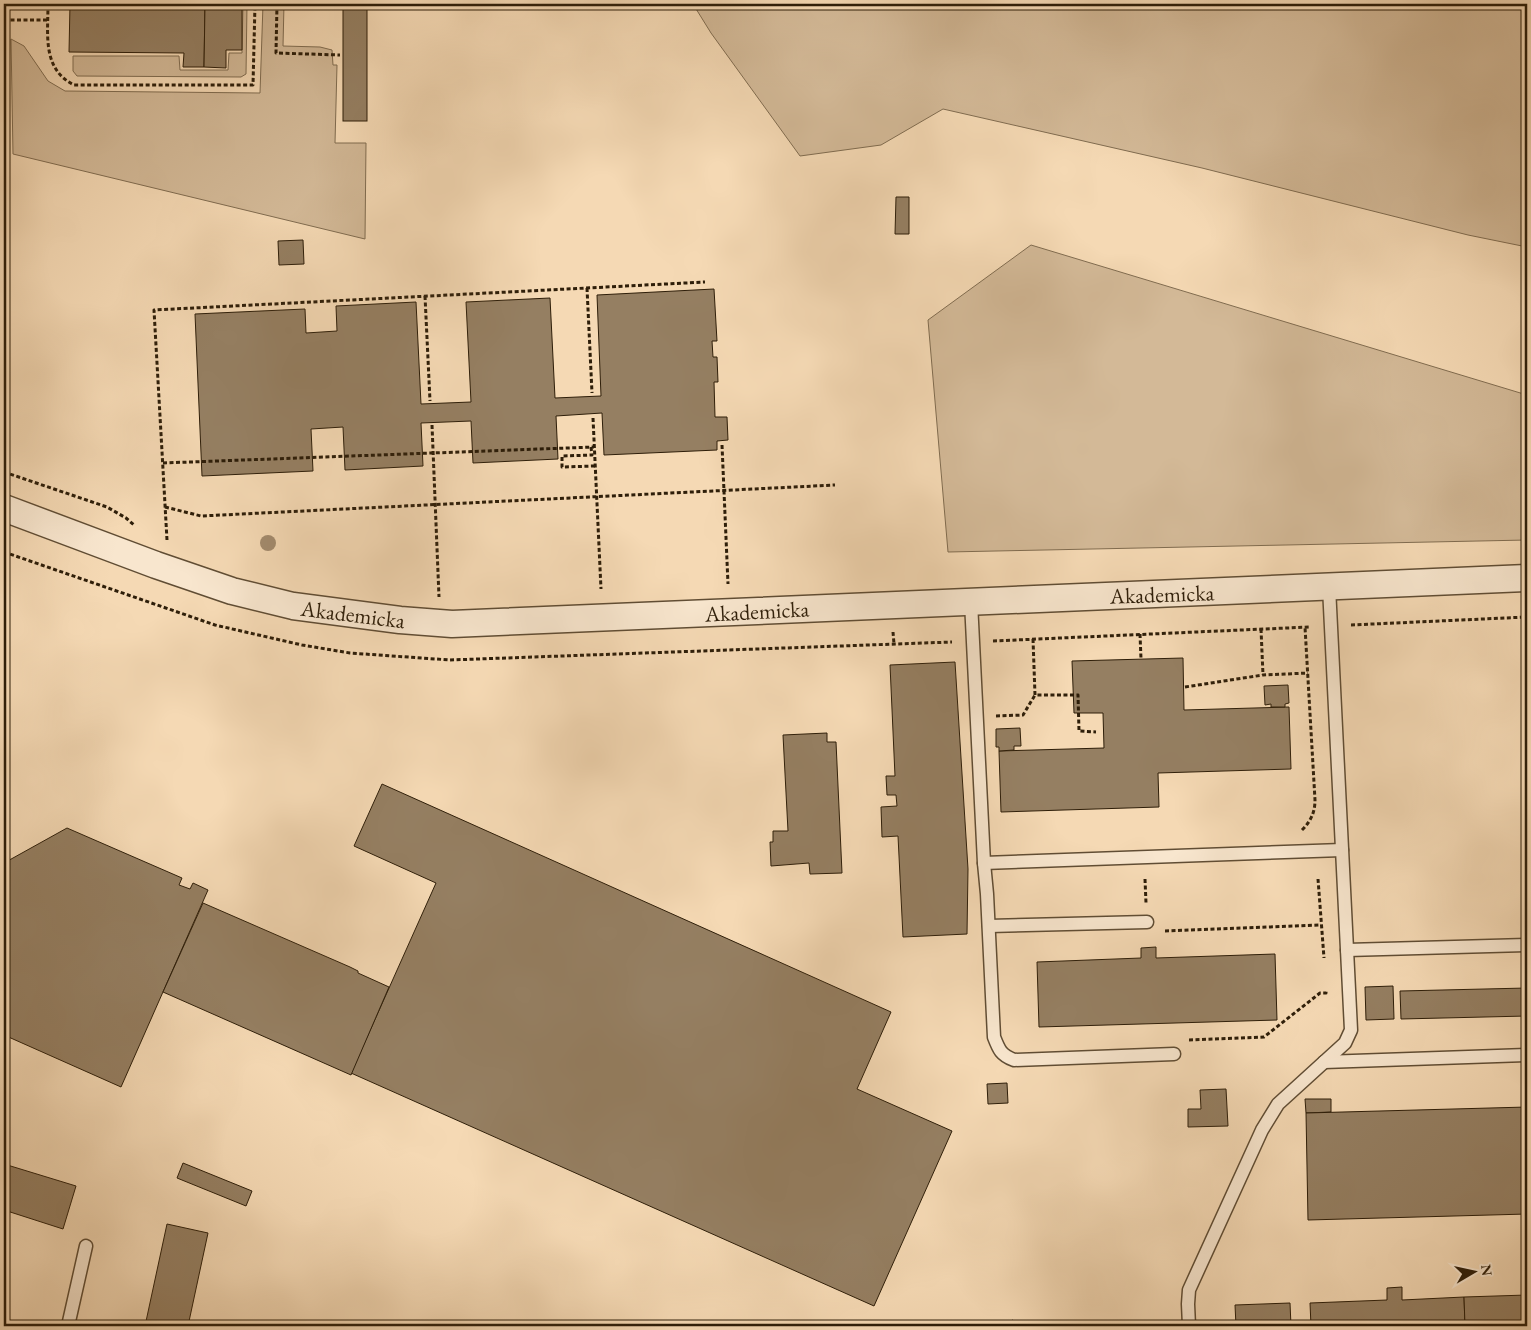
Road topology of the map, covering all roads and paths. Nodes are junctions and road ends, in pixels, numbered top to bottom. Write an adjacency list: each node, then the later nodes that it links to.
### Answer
1 (48, 4): 5 (path)
2 (254, 4): 5 (path)
3 (277, 4): 6 (path)
4 (4, 20): 5 (path)
5 (48, 20)
6 (340, 55)
7 (705, 282): 8 (path)
8 (587, 288): 9 (path); 10 (path)
9 (425, 296): 11 (path); 17 (path)
10 (592, 393)
11 (430, 401)
12 (593, 418): 15 (path)
13 (432, 425): 16 (path)
14 (722, 445): 21 (path)
15 (593, 447): 16 (path); 18 (path); 18 (path)
16 (433, 452): 17 (path); 23 (path)
17 (163, 463): 24 (path)
18 (595, 466): 22 (path)
19 (4, 472): 26 (path)
20 (835, 485): 21 (path)
21 (724, 491): 22 (path); 30 (path)
22 (596, 497): 23 (path); 31 (path)
23 (436, 505): 24 (path); 32 (path)
24 (165, 507): 27 (path)
25 (4, 508): 33 (street, Akademicka)
26 (138, 529)
27 (160, 540)
28 (1527, 578): 29 (street, Akademicka)
29 (1329, 587): 33 (street, Akademicka); 35 (lane)
30 (728, 592)
31 (602, 597)
32 (431, 600)
33 (971, 602): 49 (lane)
34 (1527, 617): 35 (path)
35 (1331, 626): 40 (path); 47 (lane)
36 (1262, 629): 41 (path)
37 (1140, 634): 39 (path)
38 (1033, 639): 43 (path)
39 (1141, 659)
40 (1308, 673): 41 (path); 46 (path)
41 (1263, 675): 42 (path)
42 (1185, 687)
43 (1035, 695): 44 (path); 45 (path)
44 (990, 716)
45 (1096, 732)
46 (1295, 835)
47 (1342, 850): 48 (lane); 55 (lane)
48 (1144, 856): 49 (lane); 51 (path)
49 (984, 863): 53 (lane)
50 (1318, 879): 52 (path)
51 (1147, 922): 52 (path); 53 (lane)
52 (1322, 925): 56 (path)
53 (989, 926): 58 (lane)
54 (1527, 945): 55 (lane)
55 (1347, 950): 60 (lane)
56 (1324, 964)
57 (1326, 983): 58 (path)
58 (1174, 1054)
59 (1527, 1055): 60 (lane)
60 (1324, 1062): 63 (lane)
61 (86, 1246): 62 (lane)
62 (68, 1326)
63 (1189, 1326)

